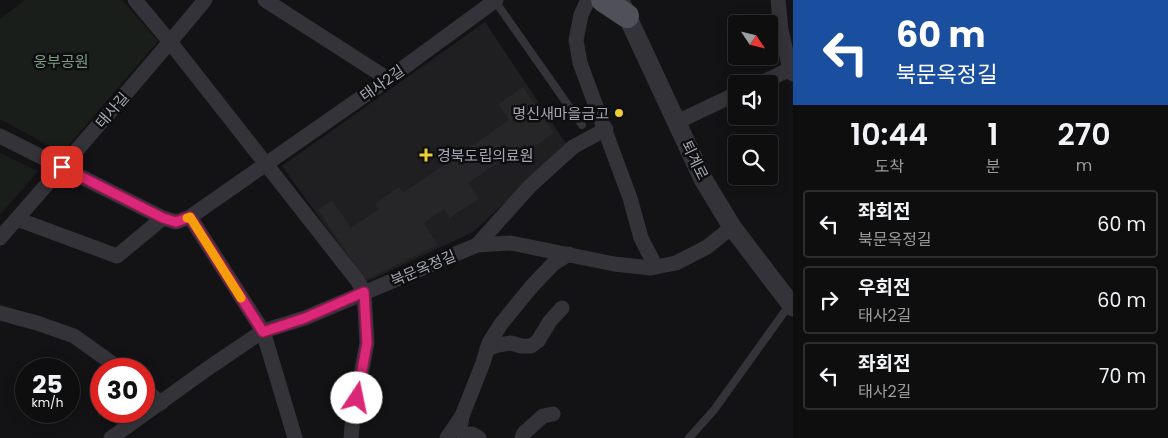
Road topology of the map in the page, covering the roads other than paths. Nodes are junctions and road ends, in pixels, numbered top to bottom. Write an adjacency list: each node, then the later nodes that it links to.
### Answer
1 (135, 0): 9 (street)
2 (204, 0): 9 (street, 태사길)
3 (264, 0): 12 (street)
4 (495, 0): 12 (street, 태사2길); 15 (lane)
5 (588, 0): 16 (street)
6 (603, 0): 8 (main road)
7 (778, 0): 10 (street)
8 (624, 8): 14 (street, 퇴계로)
9 (170, 42): 18 (street); 19 (street, 태사길)
10 (792, 72): 11 (street)
11 (778, 77)
12 (388, 79): 18 (street, 태사2길)
13 (728, 98): 14 (street)
14 (677, 122): 23 (street, 퇴계로)
15 (582, 125)
16 (606, 129): 25 (street); 27 (street)
17 (0, 136): 19 (street)
18 (266, 164): 20 (street, 태사2길); 28 (street)
19 (62, 167): 21 (street); 22 (street, 태사길)
20 (190, 217): 21 (street); 32 (street)
21 (163, 218): 22 (street)
22 (17, 219): 24 (street, 태사길)
23 (732, 227): 27 (street, 북문옥정길); 29 (street, 퇴계로)
24 (0, 238)
25 (477, 245): 26 (street, 북문옥정길); 28 (street, 북문옥정길)
26 (569, 254): 27 (street, 북문옥정길); 33 (street)
27 (656, 267)
28 (364, 292): 32 (street, 북문옥정길); 41 (street)
29 (792, 304): 45 (lane)
30 (562, 308): 33 (street)
31 (0, 313): 34 (street)
32 (263, 332): 36 (street, 북문옥정길); 40 (street)
33 (487, 349): 38 (street)
34 (105, 358)
35 (155, 398): 36 (street)
36 (161, 403): 39 (street, 북문옥정길)
37 (552, 414): 44 (street)
38 (462, 416): 42 (street); 43 (street)
39 (110, 438)
40 (295, 438)
41 (351, 438)
42 (448, 438)
43 (479, 438)
44 (522, 438)
45 (689, 438)

